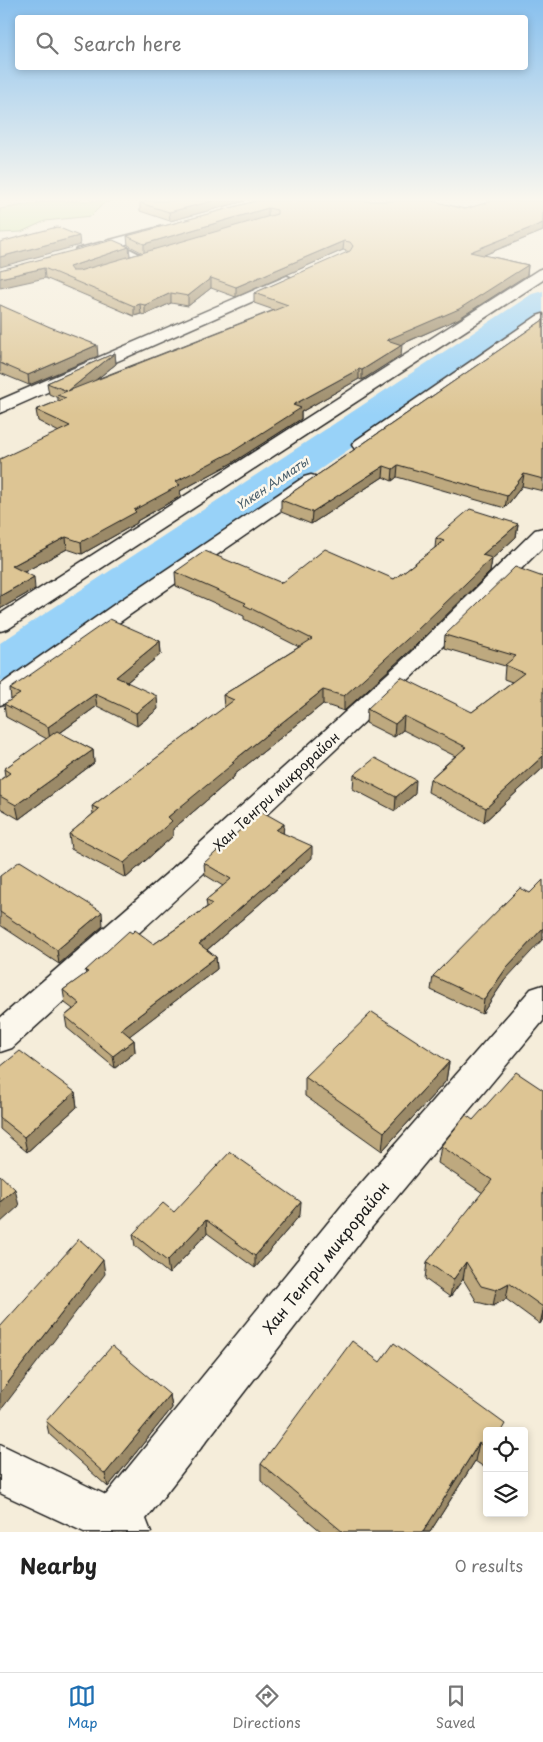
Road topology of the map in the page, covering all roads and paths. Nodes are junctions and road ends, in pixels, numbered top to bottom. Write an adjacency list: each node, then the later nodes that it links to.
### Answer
1 (543, 273): 8 (street)
2 (302, 274): 4 (street)
3 (543, 319): 5 (street)
4 (0, 407)
5 (348, 455)
6 (323, 472): 9 (street)
7 (543, 535): 11 (street, Хан Тенгри микрорайон)
8 (0, 624)
9 (0, 697)
10 (543, 998): 13 (street, Хан Тенгри микрорайон)
11 (0, 1038)
12 (5, 1479): 13 (street, Хан Тенгри микрорайон)
13 (121, 1527)

